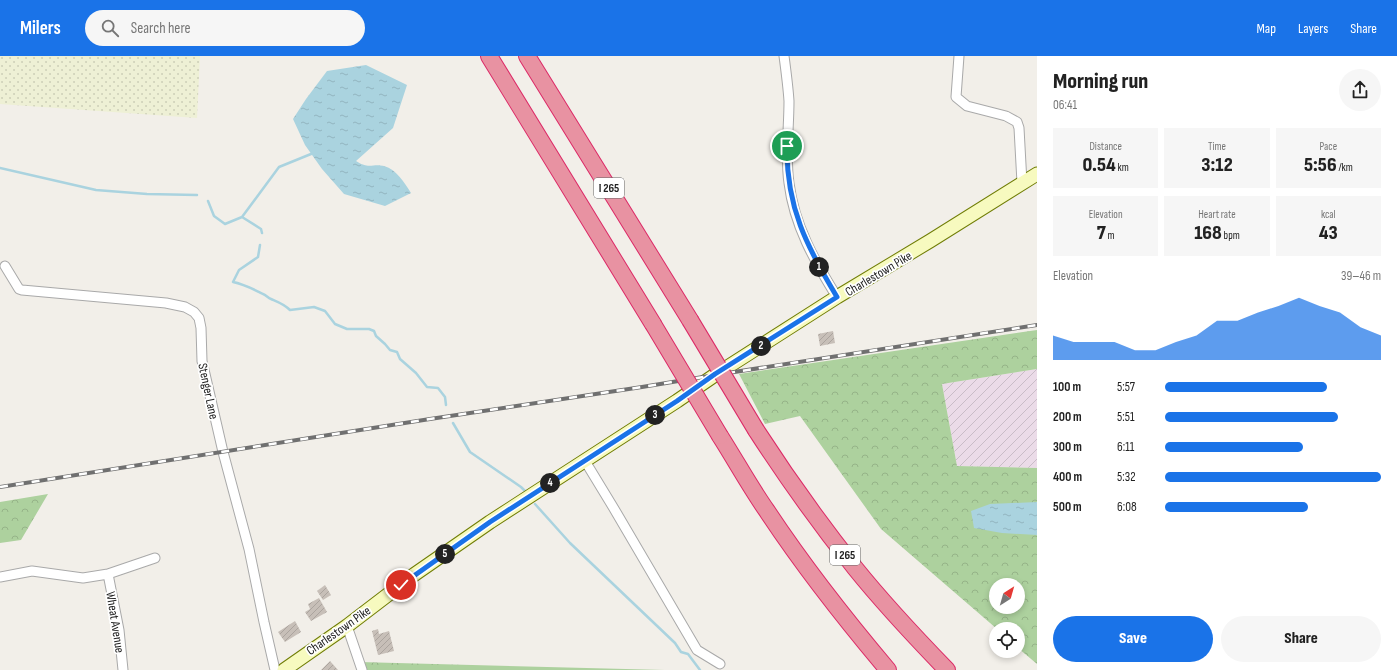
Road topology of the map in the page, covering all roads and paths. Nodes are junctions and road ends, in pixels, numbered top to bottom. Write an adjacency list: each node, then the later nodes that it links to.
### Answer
1 (489, 56): 19 (highway, I 265, bridge)
2 (527, 56): 20 (highway, I 265, bridge)
3 (784, 56): 8 (street)
4 (960, 56): 6 (street)
5 (1037, 174): 6 (street, Charlestown Pike)
6 (1022, 183): 8 (street, Charlestown Pike)
7 (5, 266): 16 (street, Stenger Lane)
8 (837, 297): 9 (street, Charlestown Pike)
9 (585, 461): 13 (street, Charlestown Pike); 14 (street)
10 (155, 558): 11 (street)
11 (108, 574): 12 (street); 15 (street, Wheat Avenue)
12 (0, 577)
13 (347, 626): 17 (street, Charlestown Pike); 18 (street)
14 (720, 664)
15 (123, 670)
16 (276, 670)
17 (284, 670)
18 (362, 670)
19 (888, 670)
20 (947, 670)

